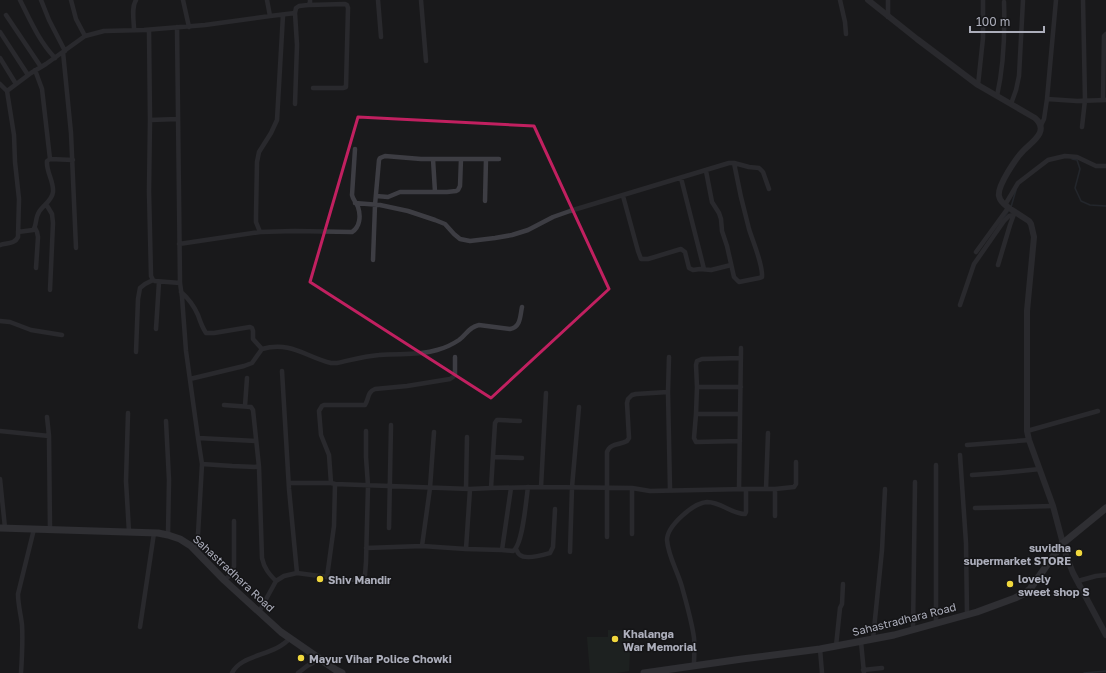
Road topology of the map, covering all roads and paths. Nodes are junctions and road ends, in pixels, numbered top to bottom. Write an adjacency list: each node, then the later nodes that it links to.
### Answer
1 (20, 0): 34 (street)
2 (41, 0): 32 (street)
3 (71, 0): 30 (street)
4 (136, 0): 25 (street)
5 (183, 0): 23 (street)
6 (267, 0): 21 (street)
7 (378, 0): 31 (street)
8 (421, 0): 35 (street)
9 (840, 0): 28 (street)
10 (868, 0): 22 (street)
11 (888, 0): 22 (street)
12 (983, 0): 41 (street)
13 (1023, 0): 49 (street)
14 (1056, 0): 45 (street)
15 (1083, 0): 46 (street)
16 (310, 2): 18 (street); 42 (street)
17 (1004, 2): 44 (street)
18 (295, 13): 20 (street); 48 (street)
19 (6, 15): 36 (street)
20 (283, 15): 21 (street); 76 (street)
21 (270, 16): 23 (street)
22 (888, 17): 41 (street)
23 (189, 27): 24 (street)
24 (177, 28): 26 (street); 50 (street)
25 (134, 30): 26 (street); 30 (street)
26 (149, 30): 51 (street)
27 (0, 32): 38 (street)
28 (846, 34)
29 (1106, 34): 47 (street)
30 (85, 36): 32 (street)
31 (381, 37)
32 (64, 51): 34 (street); 60 (street)
33 (0, 58): 40 (street)
34 (55, 58): 36 (street)
35 (426, 60)
36 (41, 67): 37 (street)
37 (35, 70): 38 (street); 55 (street)
38 (28, 75): 40 (street)
39 (0, 84): 43 (street)
40 (16, 84): 43 (street)
41 (978, 85): 44 (street)
42 (313, 88)
43 (7, 91): 75 (street)
44 (997, 96): 49 (street)
45 (1047, 99): 46 (street); 52 (street)
46 (1085, 100): 47 (street); 53 (street)
47 (1104, 100)
48 (295, 104)
49 (1011, 104): 52 (street)
50 (178, 119): 51 (street); 77 (street)
51 (150, 120): 86 (street)
52 (1041, 125): 73 (street)
53 (1082, 127)
54 (355, 149): 70 (street)
55 (50, 159): 60 (street); 71 (street)
56 (433, 159): 57 (street); 66 (street); 67 (street)
57 (461, 159): 58 (street); 66 (street)
58 (486, 159): 59 (street); 69 (street)
59 (499, 159)
60 (72, 160): 79 (street)
61 (734, 163): 63 (street); 65 (street); 82 (street)
62 (1106, 166): 73 (street)
63 (706, 171): 64 (street); 82 (street)
64 (680, 178): 68 (street); 85 (street)
65 (769, 189)
66 (435, 192): 67 (street)
67 (376, 196): 72 (street)
68 (623, 196): 72 (street); 85 (street)
69 (485, 202)
70 (355, 203): 72 (street); 76 (street)
71 (46, 204): 74 (street); 89 (street)
72 (376, 205): 81 (street)
73 (1011, 210): 80 (street); 83 (street); 91 (street); 120 (street)
74 (35, 228): 75 (street); 84 (street)
75 (18, 232): 78 (street)
76 (260, 232): 77 (street)
77 (179, 244): 88 (street)
78 (0, 245)
79 (76, 248)
80 (976, 252)
81 (374, 260)
82 (731, 266): 85 (street)
83 (998, 266)
84 (36, 268)
85 (704, 269)
86 (153, 280): 87 (street); 98 (street)
87 (159, 282): 88 (street); 94 (street)
88 (180, 283): 90 (street)
89 (50, 290)
90 (181, 292): 97 (street); 104 (street)
91 (960, 305)
92 (522, 307): 97 (street)
93 (0, 321): 95 (street)
94 (156, 329)
95 (62, 335)
96 (741, 348): 101 (street)
97 (262, 349): 104 (street)
98 (136, 352)
99 (455, 357): 144 (street)
100 (669, 357): 107 (street)
101 (741, 358): 105 (street); 106 (street)
102 (282, 371): 143 (street)
103 (247, 378): 110 (street)
104 (190, 379): 127 (street)
105 (741, 387): 106 (street); 115 (street)
106 (697, 388): 114 (street)
107 (668, 392): 153 (street); 161 (street)
108 (546, 393): 148 (street)
109 (224, 405): 110 (street)
110 (244, 406): 129 (street)
111 (579, 407): 149 (street)
112 (1098, 411): 120 (street)
113 (128, 413): 172 (street)
114 (696, 414): 115 (street); 130 (street)
115 (740, 414): 130 (street)
116 (47, 417): 125 (street)
117 (166, 421): 175 (street)
118 (520, 421): 133 (street)
119 (391, 425): 146 (street)
120 (1027, 430): 128 (street)
121 (0, 431): 125 (street)
122 (366, 431): 145 (street)
123 (434, 432): 150 (street)
124 (768, 433): 158 (street)
125 (49, 436): 171 (street)
126 (467, 437): 155 (street)
127 (198, 438): 129 (street); 136 (street)
128 (1029, 440): 131 (street); 139 (street)
129 (256, 441): 138 (street)
130 (740, 441): 156 (street)
131 (967, 445)
132 (960, 455): 193 (street)
133 (493, 457): 134 (street); 151 (street)
134 (522, 458)
135 (796, 462): 159 (street)
136 (202, 464): 138 (street); 183 (street)
137 (936, 465): 194 (street)
138 (259, 467): 189 (street)
139 (1040, 469): 140 (street); 162 (street)
140 (972, 475)
141 (0, 479): 169 (street)
142 (915, 482): 196 (street)
143 (289, 483): 144 (street); 185 (street)
144 (333, 484): 145 (street); 187 (street)
145 (368, 486): 146 (street); 179 (street)
146 (390, 487): 150 (street); 168 (street)
147 (528, 487): 148 (street); 152 (street); 181 (street)
148 (541, 487): 149 (street)
149 (572, 487): 153 (street); 184 (street)
150 (430, 488): 155 (street); 178 (street)
151 (491, 488): 152 (street); 155 (street)
152 (511, 488): 182 (street)
153 (607, 488): 154 (street); 176 (street)
154 (632, 488): 161 (street); 174 (street)
155 (468, 489): 180 (street)
156 (739, 489): 157 (street); 161 (street)
157 (746, 489): 158 (street); 204 (street)
158 (766, 489): 159 (street)
159 (775, 489): 166 (street)
160 (885, 489): 199 (street)
161 (670, 490)
162 (1053, 506): 163 (street); 177 (street)
163 (975, 508)
164 (1106, 508): 177 (main road, Sahastradhara Road)
165 (555, 509): 181 (street)
166 (775, 516)
167 (234, 520): 188 (street)
168 (389, 528)
169 (1, 529): 170 (main road, Sahastradhara Road)
170 (34, 529): 171 (main road, Sahastradhara Road); 207 (street)
171 (50, 530): 172 (main road, Sahastradhara Road)
172 (129, 532): 173 (main road, Sahastradhara Road)
173 (154, 533): 175 (main road, Sahastradhara Road); 195 (street)
174 (632, 534)
175 (168, 535): 183 (main road, Sahastradhara Road)
176 (607, 537)
177 (1062, 544): 190 (street); 193 (main road, Sahastradhara Road)
178 (422, 546): 179 (street); 180 (street)
179 (366, 548): 187 (street)
180 (466, 549): 182 (street)
181 (516, 549): 182 (street)
182 (502, 550)
183 (197, 552): 188 (main road, Sahastradhara Road)
184 (570, 552)
185 (297, 573): 187 (street); 189 (street)
186 (1106, 575): 190 (street)
187 (328, 577)
188 (224, 580): 192 (main road, Sahastradhara Road)
189 (276, 581): 192 (street)
190 (1078, 581): 197 (street)
191 (843, 584): 201 (street)
192 (259, 612): 198 (main road, Sahastradhara Road)
193 (967, 614): 194 (main road, Sahastradhara Road)
194 (936, 623): 196 (main road, Sahastradhara Road)
195 (140, 627)
196 (913, 630): 199 (main road, Sahastradhara Road)
197 (1106, 635)
198 (290, 638): 203 (main road, Sahastradhara Road); 208 (street)
199 (873, 640): 200 (main road, Sahastradhara Road)
200 (861, 642): 201 (main road, Sahastradhara Road); 206 (street)
201 (836, 646): 202 (main road, Sahastradhara Road)
202 (820, 649): 204 (main road, Sahastradhara Road); 212 (street)
203 (320, 659): 209 (street); 210 (main road, Sahastradhara Road)
204 (694, 665): 211 (main road, Sahastradhara Road)
205 (882, 668): 206 (street)
206 (863, 671)
207 (21, 673)
208 (232, 673)
209 (298, 673)
210 (342, 673)
211 (644, 673)
212 (822, 673)

